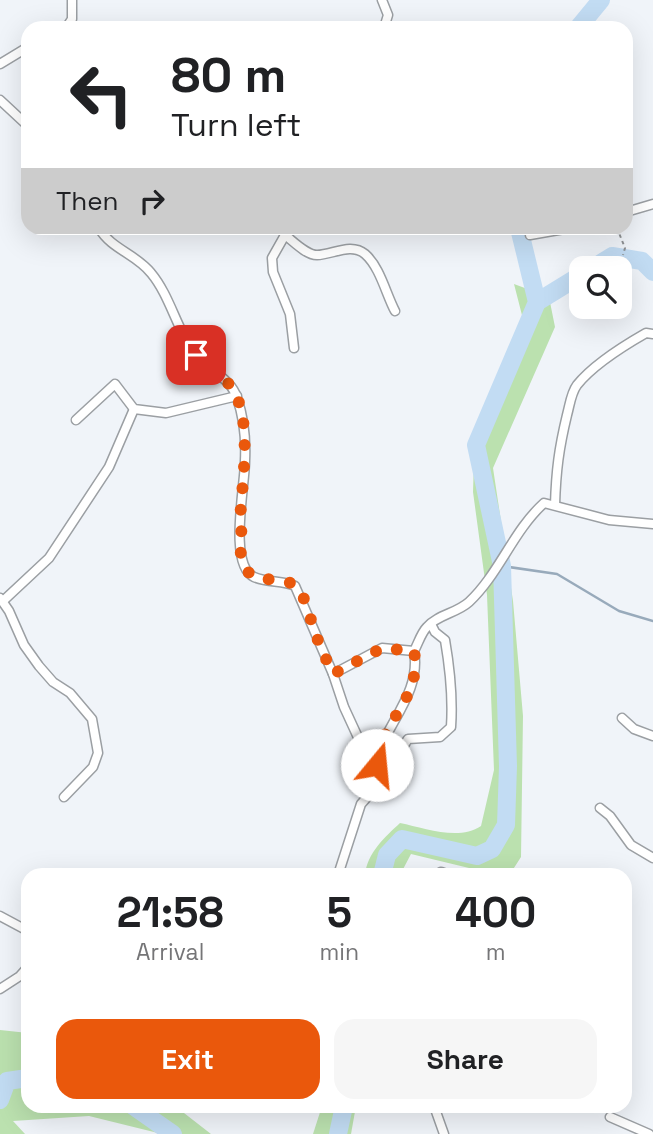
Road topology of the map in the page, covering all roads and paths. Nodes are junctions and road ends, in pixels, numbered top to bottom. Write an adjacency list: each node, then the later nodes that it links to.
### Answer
1 (72, 0): 3 (street)
2 (382, 0): 4 (street)
3 (71, 21)
4 (386, 21)
5 (21, 51): 6 (street)
6 (0, 64)
7 (0, 100): 8 (street)
8 (21, 120)
9 (653, 204): 10 (street)
10 (633, 210)
11 (105, 235): 19 (street)
12 (283, 235): 18 (street)
13 (289, 235): 16 (street)
14 (620, 235): 15 (path)
15 (623, 255)
16 (395, 312)
17 (653, 334): 22 (street)
18 (294, 348)
19 (237, 396): 20 (street); 27 (street)
20 (134, 409): 21 (street); 24 (street)
21 (76, 419)
22 (555, 505): 23 (street); 25 (street)
23 (653, 524)
24 (1, 600): 30 (street)
25 (431, 624): 26 (street); 26 (street)
26 (414, 651): 27 (street)
27 (333, 674): 33 (street)
28 (622, 718): 29 (street)
29 (653, 736)
30 (64, 797)
31 (600, 808): 32 (street)
32 (653, 858)
33 (340, 868)
34 (0, 916): 35 (street)
35 (21, 926)
36 (21, 975): 37 (street)
37 (0, 989)
38 (436, 1113): 40 (street)
39 (610, 1117): 41 (street)
40 (444, 1134)
41 (649, 1134)

